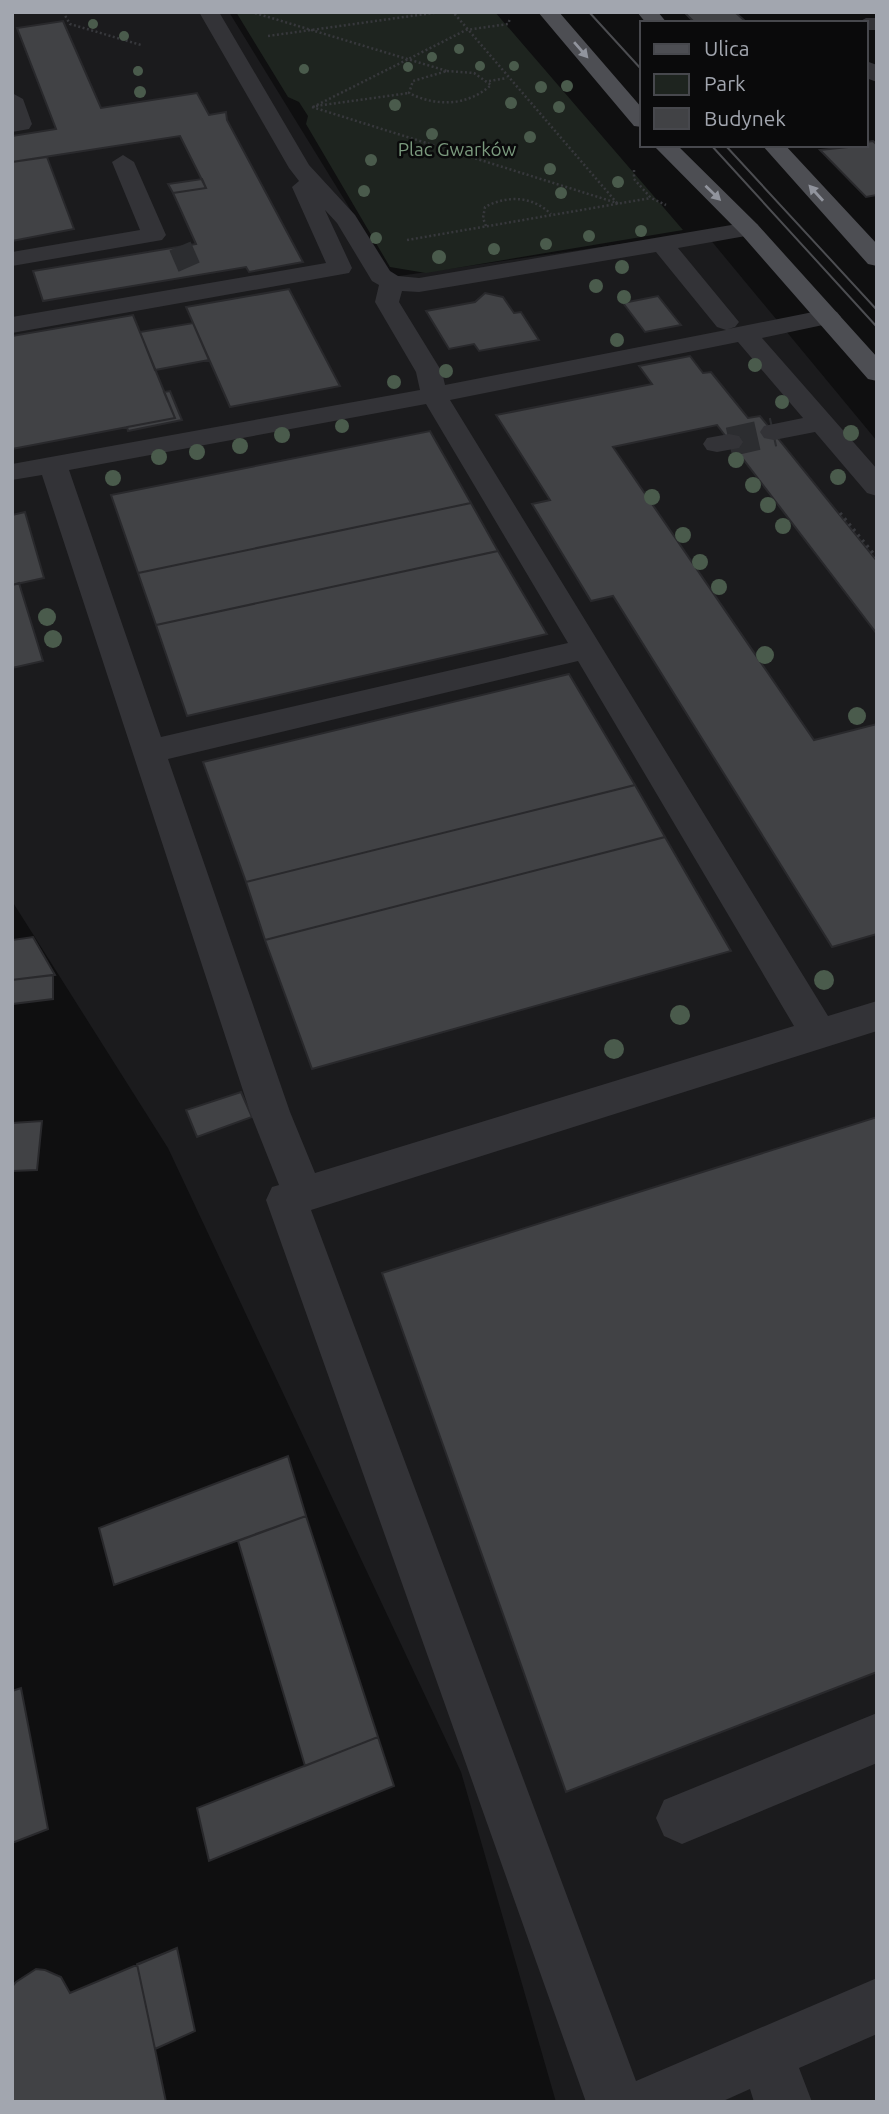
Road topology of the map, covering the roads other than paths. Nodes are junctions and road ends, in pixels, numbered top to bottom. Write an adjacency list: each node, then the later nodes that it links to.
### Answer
1 (209, 12): 9 (lane)
2 (548, 12): 4 (main road, one-way to 4)
3 (12, 99): 5 (lane)
4 (640, 119)
5 (12, 126)
6 (666, 147): 10 (main road, one-way to 10)
7 (775, 147): 13 (main road, one-way to 7)
8 (123, 162): 12 (lane)
9 (299, 168): 14 (lane); 16 (lane)
10 (749, 229): 11 (lane); 15 (main road)
11 (662, 244): 14 (lane); 17 (lane)
12 (12, 259)
13 (877, 259)
14 (391, 283): 19 (lane)
15 (828, 317): 17 (lane); 18 (main road)
16 (12, 325)
17 (735, 328): 19 (lane); 20 (lane)
18 (877, 373)
19 (435, 395): 22 (lane); 25 (lane)
20 (822, 422): 21 (lane); 24 (lane)
21 (774, 432)
22 (53, 464): 23 (lane); 26 (lane)
23 (12, 472)
24 (877, 487)
25 (587, 649): 26 (lane); 28 (lane)
26 (147, 752): 29 (lane)
27 (877, 1016): 28 (lane)
28 (819, 1034): 29 (lane)
29 (304, 1195): 34 (lane)
30 (877, 1738): 31 (lane)
31 (682, 1818)
32 (877, 2006): 33 (lane)
33 (774, 2077): 35 (lane)
34 (615, 2102)
35 (653, 2102)

